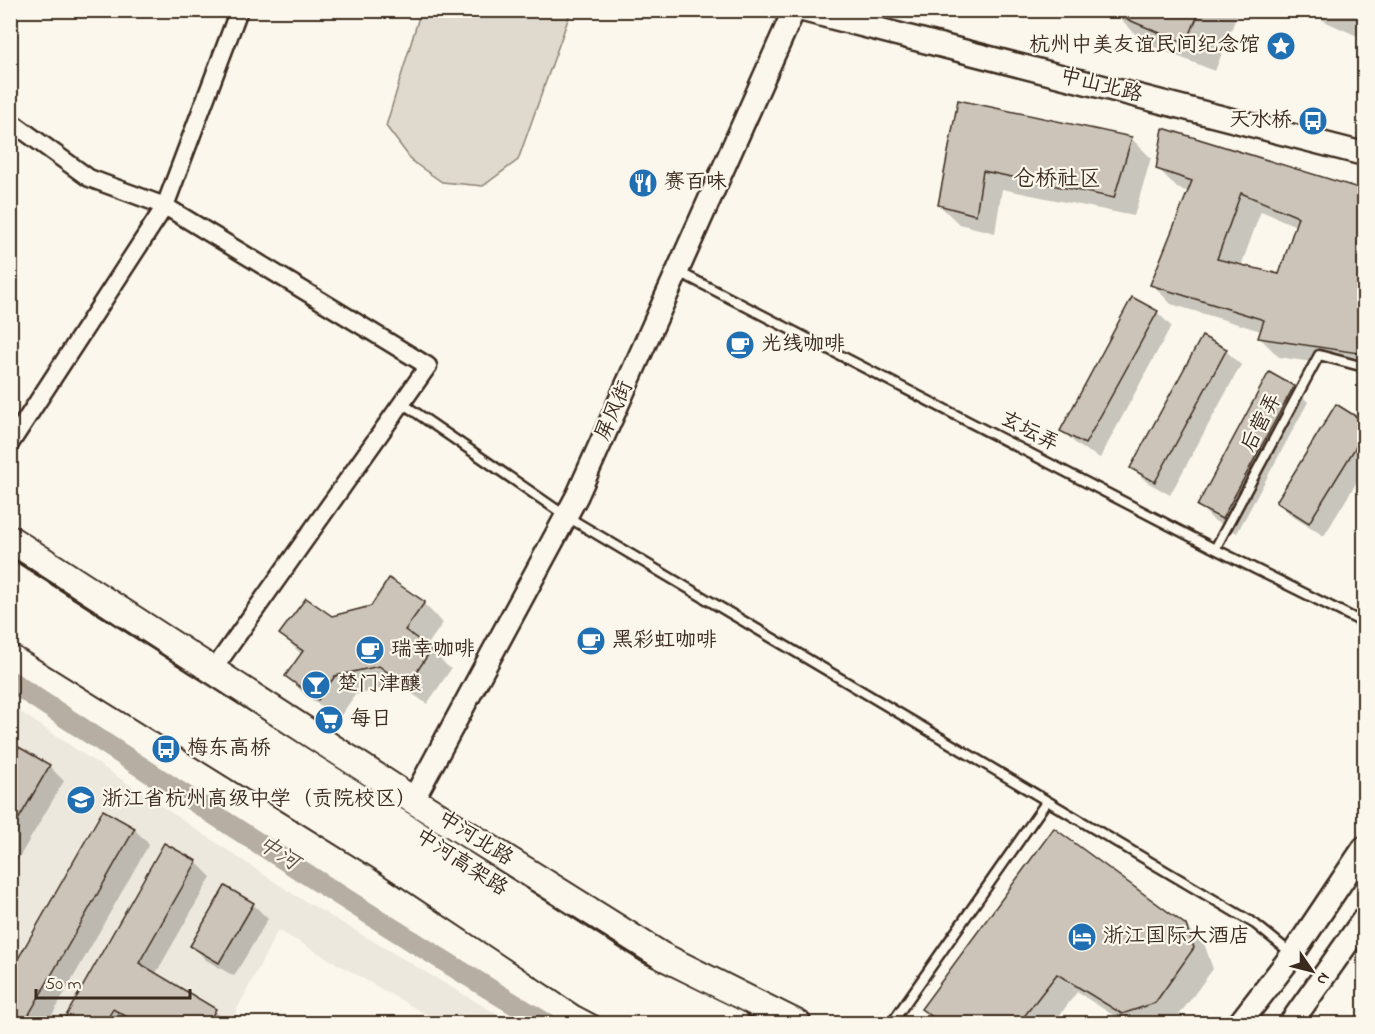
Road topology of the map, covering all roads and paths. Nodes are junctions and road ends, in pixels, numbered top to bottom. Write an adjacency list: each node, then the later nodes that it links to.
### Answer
1 (239, 10): 6 (street)
2 (794, 10): 7 (street, 屏风街)
3 (803, 10): 5 (main road, 中山北路)
4 (10, 121): 6 (street)
5 (1365, 154)
6 (165, 206): 9 (street); 10 (street)
7 (677, 271): 11 (street, 屏风街); 13 (lane, 玄坛弄)
8 (1365, 367): 13 (lane, 后营弄)
9 (402, 403): 11 (lane); 18 (street)
10 (10, 444)
11 (566, 516): 19 (street, 屏风街); 20 (lane)
12 (10, 539): 18 (main road, 中河北路)
13 (1215, 549): 16 (lane, 玄坛弄)
14 (10, 575): 26 (highway, 中河高架路)
15 (10, 605): 25 (highway, 中河高架路)
16 (1365, 623)
17 (10, 626): 24 (main road)
18 (213, 670): 19 (main road, 中河北路)
19 (412, 800): 27 (main road, 中河北路)
20 (1047, 801): 23 (lane); 28 (lane)
21 (1365, 848): 23 (main road)
22 (1365, 919): 30 (main road)
23 (1293, 954): 29 (main road)
24 (643, 1023)
25 (678, 1023)
26 (736, 1023)
27 (798, 1023)
28 (891, 1023)
29 (1239, 1023)
30 (1290, 1023)

